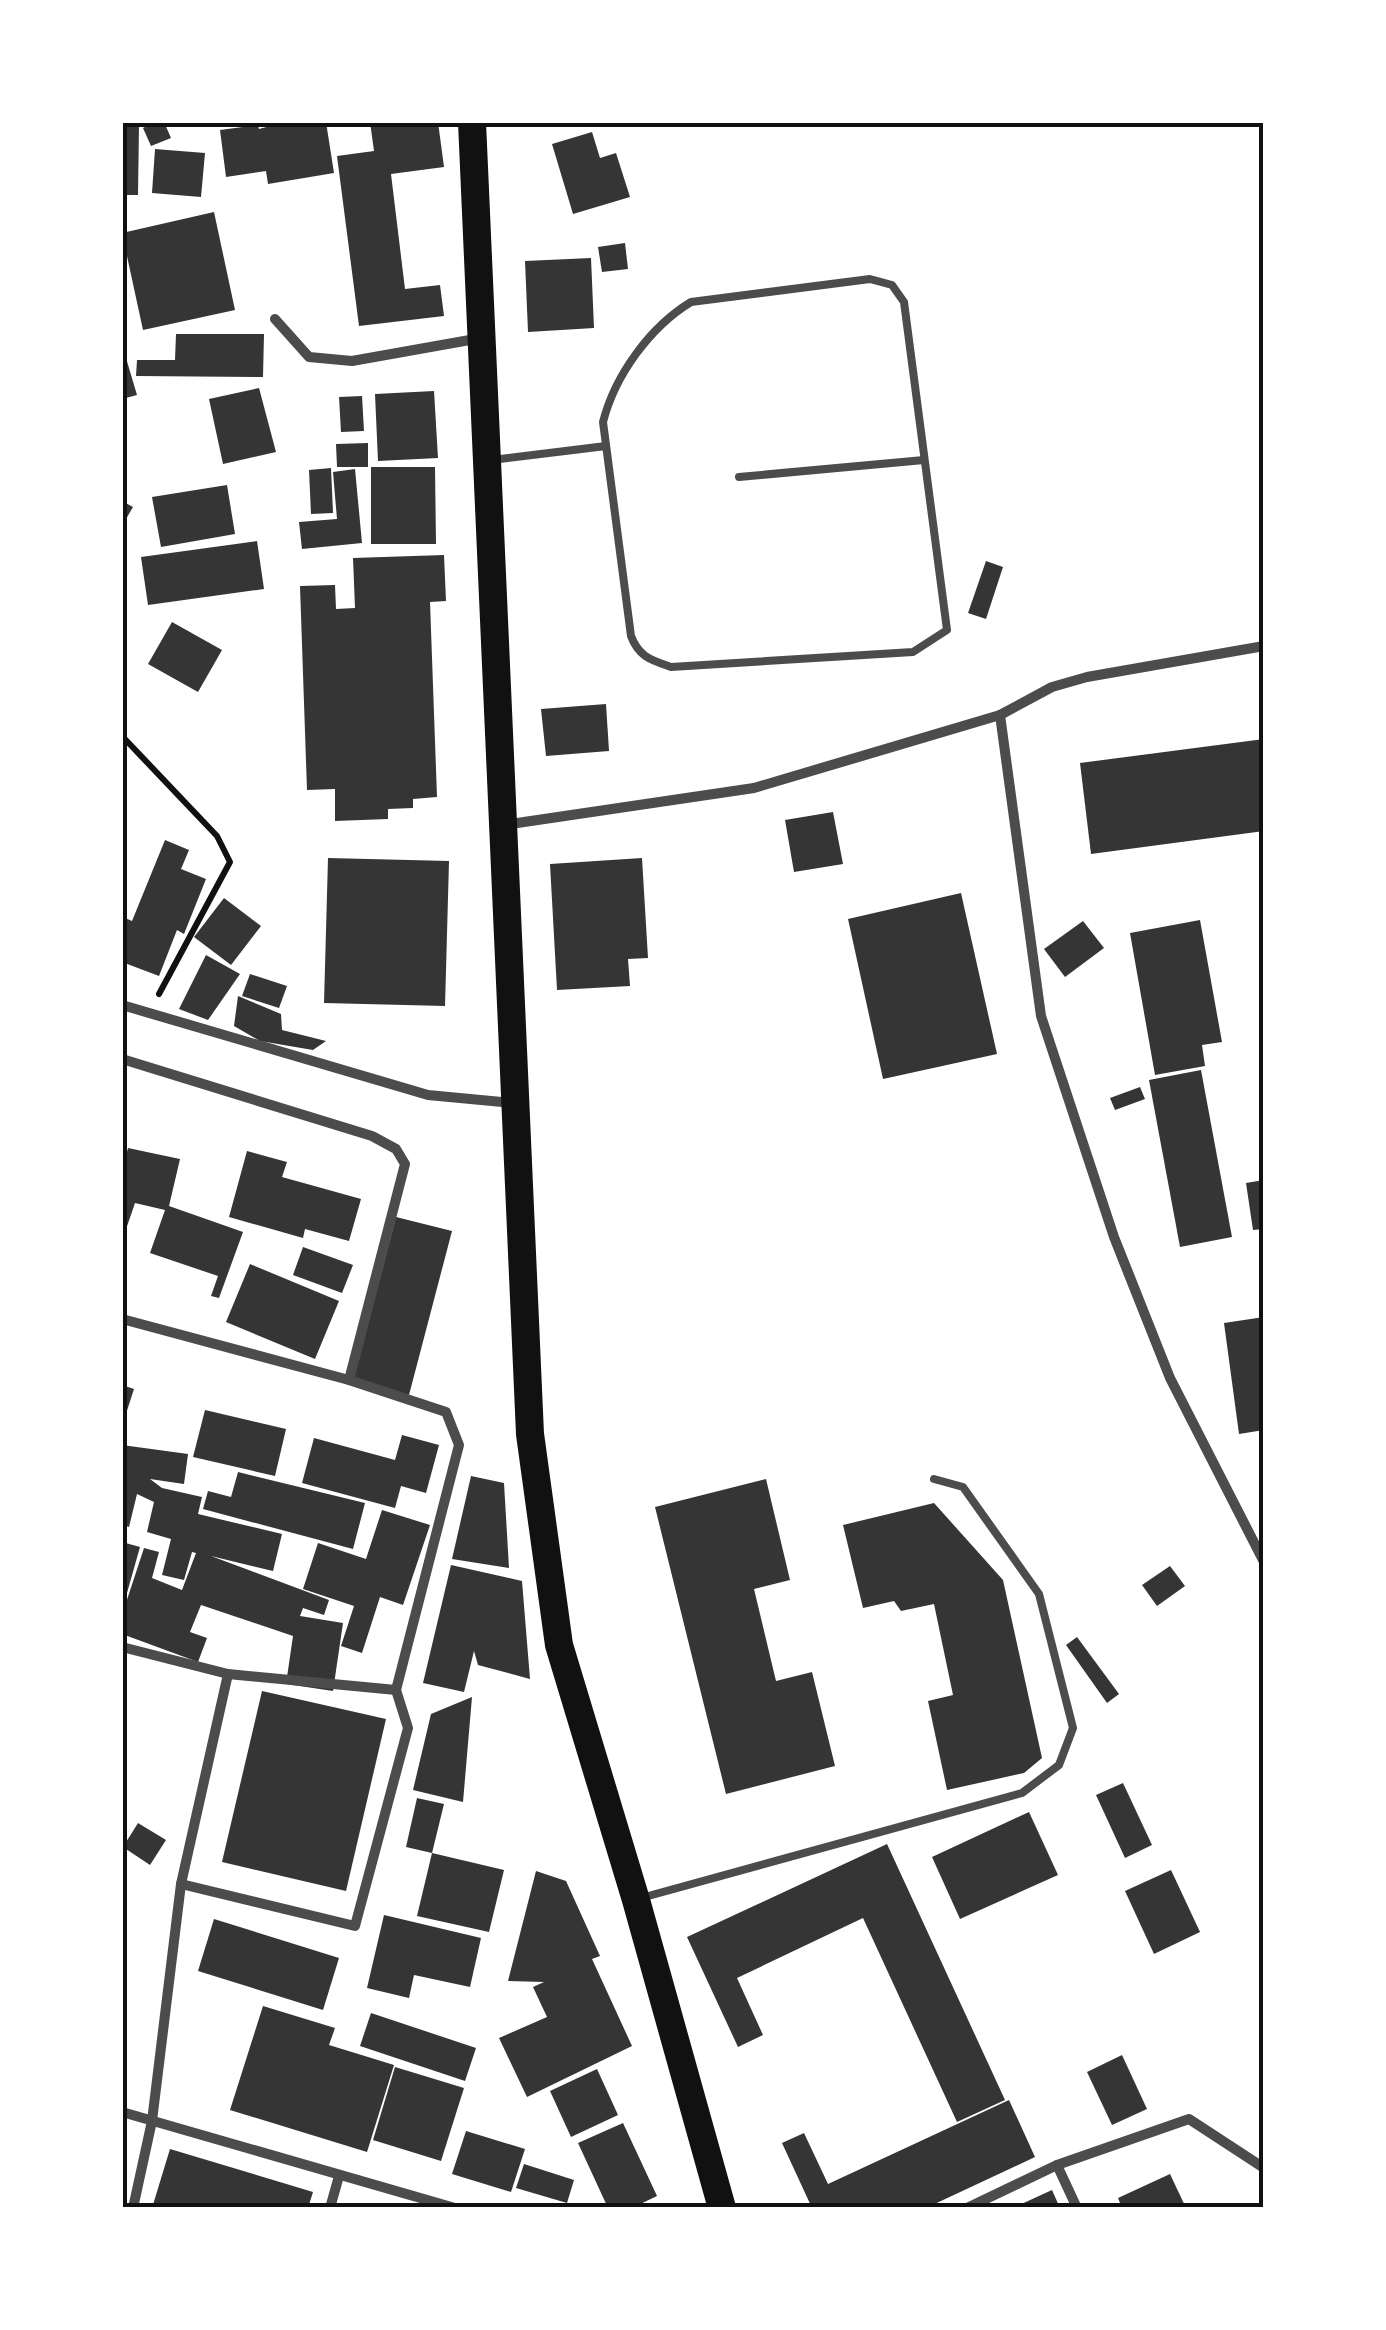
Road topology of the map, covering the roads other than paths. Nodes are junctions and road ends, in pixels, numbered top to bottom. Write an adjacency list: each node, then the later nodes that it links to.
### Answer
1 (472, 122): 3 (highway)
2 (276, 319): 3 (street)
3 (482, 338): 5 (highway)
4 (606, 446): 5 (lane); 6 (lane); 6 (lane)
5 (487, 460): 10 (highway)
6 (924, 460): 7 (lane)
7 (738, 477)
8 (1264, 646): 9 (street)
9 (1000, 715): 10 (street); 17 (street)
10 (503, 825): 13 (highway)
11 (122, 1005): 13 (street)
12 (122, 1059): 15 (street)
13 (517, 1104): 22 (highway)
14 (122, 1320): 15 (street)
15 (349, 1380): 20 (street)
16 (934, 1478): 22 (lane)
17 (1264, 1562)
18 (122, 1648): 19 (street)
19 (228, 1674): 20 (street); 21 (street)
20 (396, 1690): 21 (street)
21 (180, 1884): 24 (street)
22 (636, 1900): 31 (highway)
23 (122, 2112): 24 (street)
24 (152, 2121): 27 (street); 28 (street)
25 (1057, 2165): 26 (street); 32 (street); 33 (street)
26 (1264, 2168)
27 (339, 2176): 29 (street); 30 (street)
28 (133, 2208)
29 (330, 2208)
30 (455, 2208)
31 (722, 2208)
32 (967, 2208)
33 (1077, 2208)

